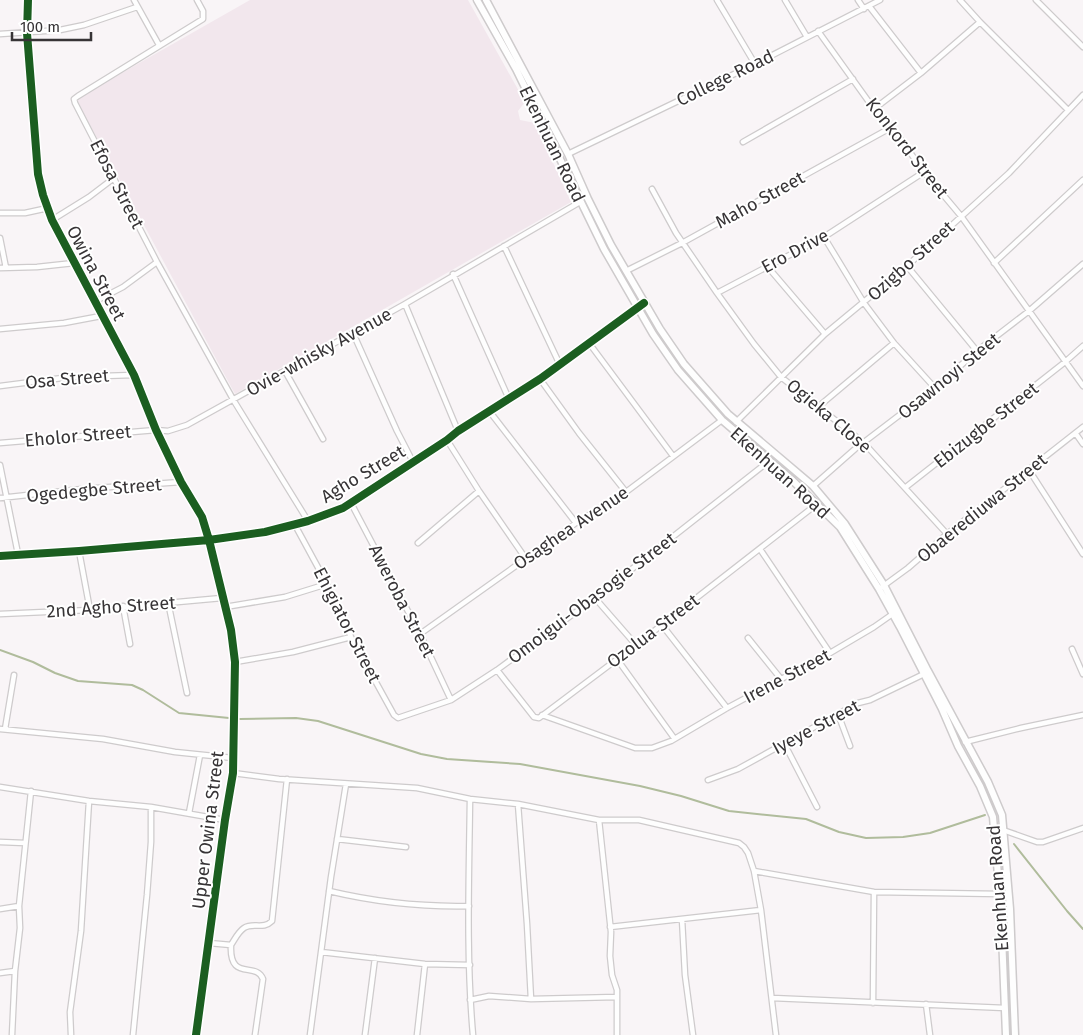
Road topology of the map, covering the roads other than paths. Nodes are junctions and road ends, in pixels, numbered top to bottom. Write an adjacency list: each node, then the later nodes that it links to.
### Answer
1 (28, 0): 17 (street, Owina Street)
2 (134, 0): 12 (street)
3 (197, 0): 20 (street)
4 (477, 0): 35 (main road, Ekenhuan Road)
5 (486, 0): 30 (main road, Ekenhuan Road)
6 (717, 0): 22 (street)
7 (785, 0): 19 (street)
8 (858, 0): 14 (street)
9 (880, 0): 13 (street, College Road)
10 (960, 0): 15 (street)
11 (1036, 0): 21 (street)
12 (137, 6): 17 (street); 20 (street)
13 (869, 6): 14 (street, College Road); 23 (street)
14 (864, 9): 16 (street, College Road)
15 (980, 22): 23 (street); 27 (street)
16 (818, 31): 19 (street, College Road); 24 (street, Konkord Street)
17 (26, 33): 18 (street); 36 (street, Owina Street)
18 (0, 34)
19 (808, 37): 22 (street, College Road)
20 (159, 45): 32 (street, Efosa Street)
21 (1083, 47)
22 (755, 64): 30 (street, College Road)
23 (921, 73): 26 (street)
24 (854, 79): 26 (street, Konkord Street); 29 (street)
25 (1083, 95): 27 (street, Ozigbo Street)
26 (874, 109): 28 (street, Konkord Street)
27 (1068, 110): 38 (street, Ozigbo Street)
28 (892, 127): 31 (street, Konkord Street); 42 (street, Maho Street)
29 (743, 142)
30 (568, 154): 51 (main road, Ekenhuan Road)
31 (924, 172): 38 (street, Konkord Street); 40 (street, Ero Drive)
32 (114, 178): 39 (street); 44 (street, Efosa Street)
33 (1083, 180): 45 (street)
34 (652, 189): 42 (street)
35 (580, 202): 43 (street, Ovie-whisky Avenue); 58 (main road, Ekenhuan Road)
36 (48, 208): 37 (street); 39 (street, Owina Street)
37 (0, 213)
38 (961, 216): 45 (street, Konkord Street); 49 (street, Ozigbo Street)
39 (52, 220): 46 (street, Owina Street)
40 (824, 237): 48 (street, Ero Drive); 56 (street)
41 (0, 238): 50 (street)
42 (682, 243): 51 (street, Maho Street); 53 (street)
43 (504, 246): 52 (street, Ovie-whisky Avenue); 69 (street)
44 (157, 262): 54 (street); 78 (street, Efosa Street)
45 (994, 263): 59 (street, Konkord Street)
46 (74, 264): 50 (street); 54 (street, Owina Street)
47 (1083, 264): 59 (street, Osawnoyi Steet)
48 (767, 266): 53 (street, Ero Drive); 63 (street)
49 (907, 266): 56 (street, Ozigbo Street); 67 (street)
50 (3, 268)
51 (626, 270): 55 (main road, Ekenhuan Road)
52 (453, 274): 57 (street, Ovie-whisky Avenue); 77 (street)
53 (717, 293): 72 (street, Ogieka Close)
54 (94, 302): 60 (street, Owina Street)
55 (644, 303): 58 (street, Agho Street); 82 (main road, Ekenhuan Road)
56 (864, 303): 63 (street, Ozigbo Street); 65 (street)
57 (405, 304): 62 (street, Ovie-whisky Avenue); 85 (street, Ovie-whisky Avenue)
58 (637, 308): 64 (street, Agho Street); 81 (main road, Ekenhuan Road)
59 (1029, 312): 67 (street, Osawnoyi Steet); 68 (street, Konkord Street)
60 (101, 316): 61 (street); 71 (street, Owina Street)
61 (0, 329)
62 (353, 333): 70 (street, Ovie-whisky Avenue); 93 (street)
63 (825, 334): 72 (street, Ozigbo Street)
64 (589, 343): 69 (street, Agho Street); 92 (street)
65 (894, 343): 76 (street); 79 (street)
66 (1083, 346): 68 (street, Ebizugbe Street)
67 (978, 351): 76 (street, Osawnoyi Steet)
68 (1065, 362): 75 (street, Konkord Street); 99 (street, Ebizugbe Street)
69 (560, 365): 73 (street, Agho Street)
70 (285, 371): 78 (street, Ovie-whisky Avenue); 87 (street)
71 (134, 375): 74 (street, Osa Street); 84 (street, Owina Street)
72 (781, 377): 79 (street, Ogieka Close); 82 (street, Ozigbo Street)
73 (540, 379): 77 (street, Agho Street); 101 (street)
74 (0, 386)
75 (1083, 386)
76 (935, 388): 90 (street, Osawnoyi Steet)
77 (509, 399): 80 (street, Agho Street)
78 (234, 400): 84 (street, Ovie-whisky Avenue); 106 (street, Efosa Street)
79 (818, 406): 90 (street, Ogieka Close)
80 (490, 412): 85 (street, Agho Street); 107 (street)
81 (722, 420): 92 (street, Osaghea Avenue); 94 (main road, Ekenhuan Road)
82 (736, 422): 98 (main road, Ekenhuan Road)
83 (1083, 427): 86 (street, Obaerediuwa Street)
84 (156, 430): 89 (street, Eholor Street); 97 (street, Owina Street)
85 (458, 431): 88 (street, Agho Street)
86 (1076, 434): 91 (street); 96 (street, Obaerediuwa Street)
87 (323, 438)
88 (447, 440): 93 (street, Agho Street); 100 (street)
89 (0, 443)
90 (864, 443): 98 (street, Osawnoyi Steet); 99 (street, Ogieka Close)
91 (1083, 444)
92 (673, 456): 101 (street, Osaghea Avenue)
93 (413, 462): 104 (street, Agho Street)
94 (770, 462): 105 (main road, Ekenhuan Road); 121 (street, Omoigui-Obasogie Street)
95 (0, 464): 103 (street)
96 (1029, 470): 109 (street, Obaerediuwa Street); 115 (street)
97 (181, 482): 103 (street, Ogedegbe Street); 110 (street, Owina Street)
98 (813, 486): 119 (main road, Ekenhuan Road)
99 (906, 487): 109 (street, Ogieka Close)
100 (479, 491): 111 (street); 117 (street)
101 (626, 492): 107 (street, Osaghea Avenue)
102 (0, 498): 103 (street, Ogedegbe Street)
103 (7, 498): 114 (street)
104 (351, 503): 106 (street, Agho Street); 129 (street, Aweroba Street)
105 (816, 504): 112 (street, Ozolua Street); 119 (main road, Ekenhuan Road)
106 (308, 521): 108 (street, Agho Street)
107 (576, 523): 117 (street, Osaghea Avenue)
108 (294, 525): 110 (street, Agho Street); 118 (street, Ehigiator Street)
109 (947, 534): 119 (street, Obaerediuwa Street)
110 (209, 540): 113 (street, Agho Street); 120 (street, Upper Owina Street)
111 (418, 542)
112 (760, 548): 128 (street, Ozolua Street); 135 (street)
113 (79, 551): 114 (street, Agho Street); 125 (street)
114 (18, 554): 116 (street, Agho Street)
115 (1083, 554)
116 (0, 556)
117 (526, 559): 129 (street, Osaghea Avenue)
118 (327, 584): 124 (street); 130 (street, Ehigiator Street)
119 (882, 587): 126 (main road, Ekenhuan Road)
120 (222, 598): 122 (street, 2nd Agho Street); 124 (street, Upper Owina Street)
121 (595, 598): 133 (street); 138 (street, Omoigui-Obasogie Street)
122 (168, 602): 123 (street, 2nd Agho Street); 143 (street)
123 (123, 606): 125 (street, 2nd Agho Street); 132 (street)
124 (225, 607): 137 (street, Upper Owina Street)
125 (90, 610): 127 (street, 2nd Agho Street)
126 (895, 612): 135 (street, Irene Street); 139 (main road, Ekenhuan Road); 152 (main road, Ekenhuan Road)
127 (0, 614)
128 (662, 625): 133 (street, Ozolua Street); 145 (street)
129 (420, 634): 144 (street, Aweroba Street)
130 (352, 638): 137 (street); 149 (street, Ehigiator Street)
131 (748, 638): 142 (street)
132 (130, 644)
133 (636, 645): 136 (street, Ozolua Street)
134 (1072, 649): 140 (street)
135 (830, 653): 142 (street, Irene Street)
136 (617, 659): 147 (street, Ozolua Street); 151 (street)
137 (235, 662): 156 (street, Upper Owina Street)
138 (497, 670): 144 (street, Omoigui-Obasogie Street); 147 (street)
139 (924, 674): 146 (street, Iyeye Street); 180 (main road, Ekenhuan Road)
140 (1083, 674)
141 (14, 675): 150 (street)
142 (781, 678): 145 (street, Irene Street)
143 (187, 693)
144 (451, 700): 149 (street, Omoigui-Obasogie Street)
145 (727, 708): 151 (street, Irene Street)
146 (838, 714): 153 (street, Iyeye Street); 154 (street)
147 (542, 715): 151 (street, Irene Street)
148 (1083, 715): 152 (street)
149 (404, 717)
150 (2, 729): 155 (street)
151 (674, 738)
152 (965, 742): 172 (main road, Ekenhuan Road)
153 (784, 743): 159 (street, Iyeye Street); 167 (street)
154 (850, 746)
155 (200, 755): 156 (street); 168 (street)
156 (233, 758): 157 (street, Upper Owina Street)
157 (233, 774): 158 (street); 169 (street, Upper Owina Street)
158 (287, 779): 160 (street); 188 (street)
159 (708, 780)
160 (346, 784): 163 (street); 173 (street)
161 (0, 787): 162 (street)
162 (30, 791): 164 (street); 175 (street)
163 (470, 799): 165 (street); 182 (street)
164 (89, 801): 166 (street); 203 (street)
165 (518, 804): 170 (street); 197 (street)
166 (151, 807): 168 (street); 204 (street)
167 (817, 807)
168 (189, 813): 169 (street)
169 (225, 820): 187 (street, Upper Owina Street)
170 (600, 820): 177 (street); 186 (street)
171 (1083, 828): 172 (street)
172 (1003, 830): 216 (main road, Ekenhuan Road)
173 (338, 839): 176 (street); 178 (street)
174 (0, 842): 175 (street)
175 (25, 843): 181 (street)
176 (406, 847)
177 (754, 870): 179 (street); 184 (street)
178 (329, 891): 182 (street); 189 (street)
179 (874, 892): 180 (street); 199 (street)
180 (1000, 894): 201 (main road, Ekenhuan Road)
181 (19, 906): 183 (street); 193 (street)
182 (469, 906): 192 (street)
183 (0, 909)
184 (761, 910): 185 (street); 196 (street)
185 (682, 919): 186 (street); 212 (street)
186 (610, 926): 195 (street)
187 (209, 943): 188 (street); 205 (street, Upper Owina Street)
188 (231, 945): 206 (street)
189 (321, 952): 190 (street); 207 (street)
190 (375, 958): 191 (street); 208 (street)
191 (425, 964): 192 (street); 209 (street)
192 (470, 964): 198 (street)
193 (15, 971): 194 (street); 202 (street)
194 (0, 973)
195 (617, 997): 197 (street); 211 (street)
196 (772, 998): 199 (street); 213 (street)
197 (531, 999): 198 (street)
198 (470, 1000): 210 (street)
199 (873, 1002): 200 (street)
200 (926, 1004): 201 (street); 214 (street)
201 (1005, 1008): 215 (main road, Ekenhuan Road)
202 (12, 1035)
203 (71, 1035)
204 (132, 1035)
205 (196, 1035)
206 (254, 1035)
207 (310, 1035)
208 (365, 1035)
209 (418, 1035)
210 (473, 1035)
211 (617, 1035)
212 (693, 1035)
213 (776, 1035)
214 (930, 1035)
215 (1006, 1035)
216 (1015, 1035)

